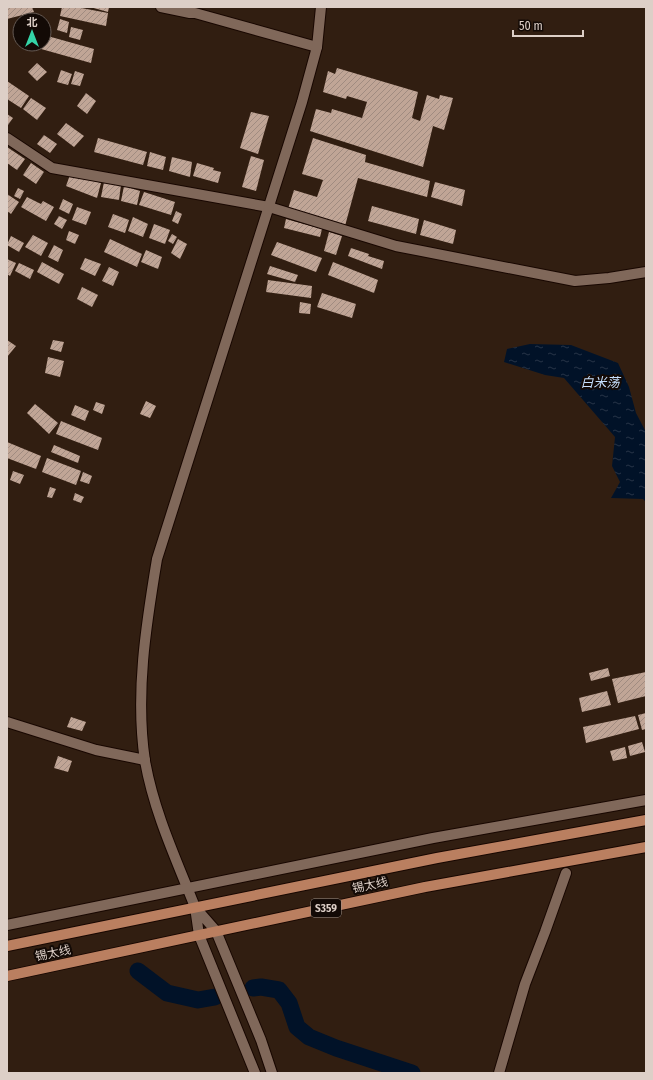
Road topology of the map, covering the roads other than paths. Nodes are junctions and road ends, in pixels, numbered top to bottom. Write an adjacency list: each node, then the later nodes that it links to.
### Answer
1 (161, 7): 3 (street)
2 (321, 7): 3 (street)
3 (317, 47): 5 (street)
4 (7, 138): 5 (street)
5 (269, 207): 6 (street); 8 (street)
6 (646, 272)
7 (7, 722): 8 (street)
8 (145, 760): 13 (street)
9 (646, 800): 13 (street)
10 (646, 820): 14 (main road, 锡太线 / S359)
11 (646, 847): 16 (main road, 锡太线 / S359)
12 (566, 873): 22 (street)
13 (187, 888): 14 (street); 15 (street)
14 (195, 907): 16 (street); 17 (street); 18 (main road, 锡太线 / S359)
15 (7, 925)
16 (216, 931): 17 (main road, 锡太线 / S359); 21 (street)
17 (199, 935): 19 (main road, 锡太线 / S359); 20 (street)
18 (7, 946)
19 (7, 976)
20 (255, 1073)
21 (272, 1073)
22 (499, 1073)

